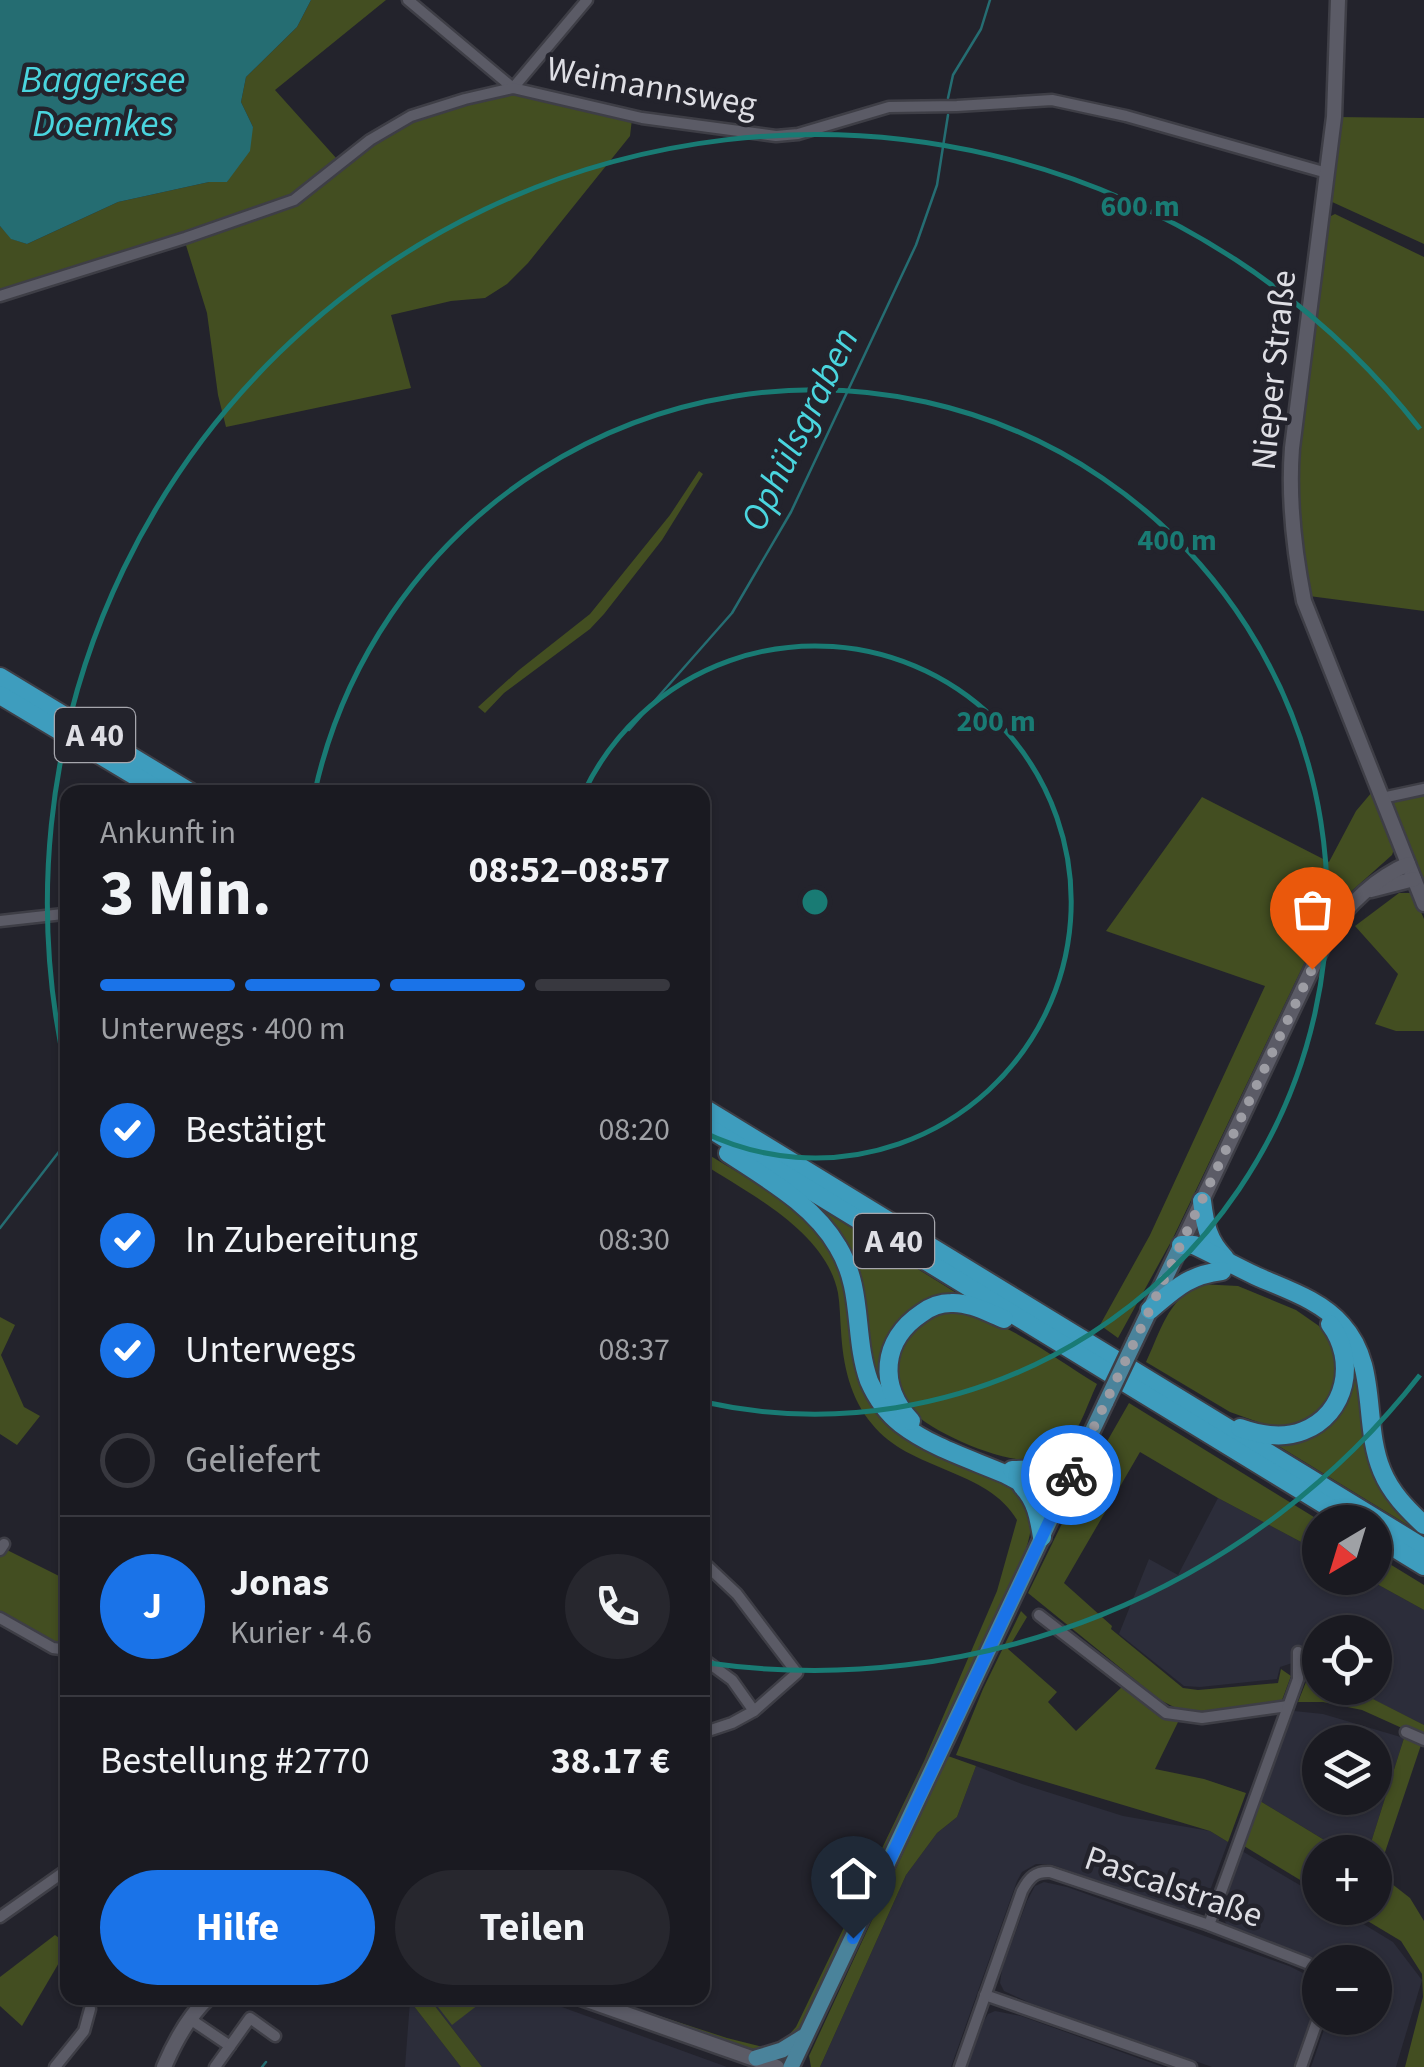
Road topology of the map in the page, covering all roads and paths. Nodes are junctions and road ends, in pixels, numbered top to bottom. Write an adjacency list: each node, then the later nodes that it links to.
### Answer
1 (408, 0): 4 (street)
2 (587, 0): 4 (street)
3 (1338, 0): 5 (main road, Nieper Straße)
4 (513, 88): 5 (street, Weimannsweg); 6 (street, Weimannsweg)
5 (1327, 173): 12 (main road, Nieper Straße)
6 (0, 296)
7 (0, 678): 10 (highway, A 40)
8 (0, 695): 9 (highway, A 40)
9 (150, 785)
10 (178, 785)
11 (1424, 789): 12 (street)
12 (1382, 798): 13 (main road, Nieper Straße)
13 (1408, 864): 14 (main road, Nieper Straße); 15 (main road)
14 (1414, 879): 15 (main road); 16 (main road, Nieper Straße)
15 (1366, 892): 22 (main road)
16 (1424, 904)
17 (60, 914): 18 (street)
18 (0, 921)
19 (710, 1112): 27 (highway, A 40)
20 (710, 1129): 26 (highway, A 40)
21 (710, 1142): 29 (highway)
22 (1202, 1202): 23 (main road); 24 (highway)
23 (1181, 1245): 24 (highway); 25 (main road)
24 (1225, 1266): 25 (highway); 27 (highway); 32 (highway)
25 (1150, 1310): 28 (main road, bridge)
26 (1085, 1358): 29 (highway); 31 (highway, A 40)
27 (1211, 1418): 35 (highway, A 40)
28 (1083, 1449): 29 (highway); 30 (main road)
29 (1011, 1473): 30 (highway); 33 (highway)
30 (1060, 1498): 33 (main road)
31 (1325, 1505)
32 (1424, 1525)
33 (1042, 1537): 57 (main road)
34 (1392, 1546): 36 (highway)
35 (1424, 1548)
36 (1424, 1566)
37 (710, 1569): 44 (street)
38 (1039, 1615): 43 (street)
39 (0, 1618): 40 (street)
40 (60, 1649)
41 (1298, 1652): 43 (street)
42 (710, 1664): 44 (street)
43 (1288, 1706): 50 (street)
44 (754, 1710): 45 (street)
45 (710, 1730)
46 (1406, 1732): 47 (street)
47 (1424, 1740)
48 (60, 1876): 49 (street)
49 (0, 1917)
50 (1208, 1926): 51 (street, Pascalstraße); 52 (street, Pascalstraße)
51 (1302, 1961)
52 (985, 1995): 67 (street, Pascalstraße); 68 (street)
53 (202, 2005): 56 (main road)
54 (601, 2005): 61 (main road)
55 (90, 2009): 62 (street)
56 (190, 2018): 60 (street); 63 (main road)
57 (806, 2034): 61 (main road); 66 (main road)
58 (1313, 2035): 69 (street)
59 (275, 2036): 60 (street)
60 (230, 2046): 64 (street)
61 (756, 2058): 65 (main road)
62 (55, 2067)
63 (164, 2067)
64 (215, 2067)
65 (777, 2067)
66 (791, 2067)
67 (960, 2067)
68 (1191, 2067)
69 (1302, 2067)

